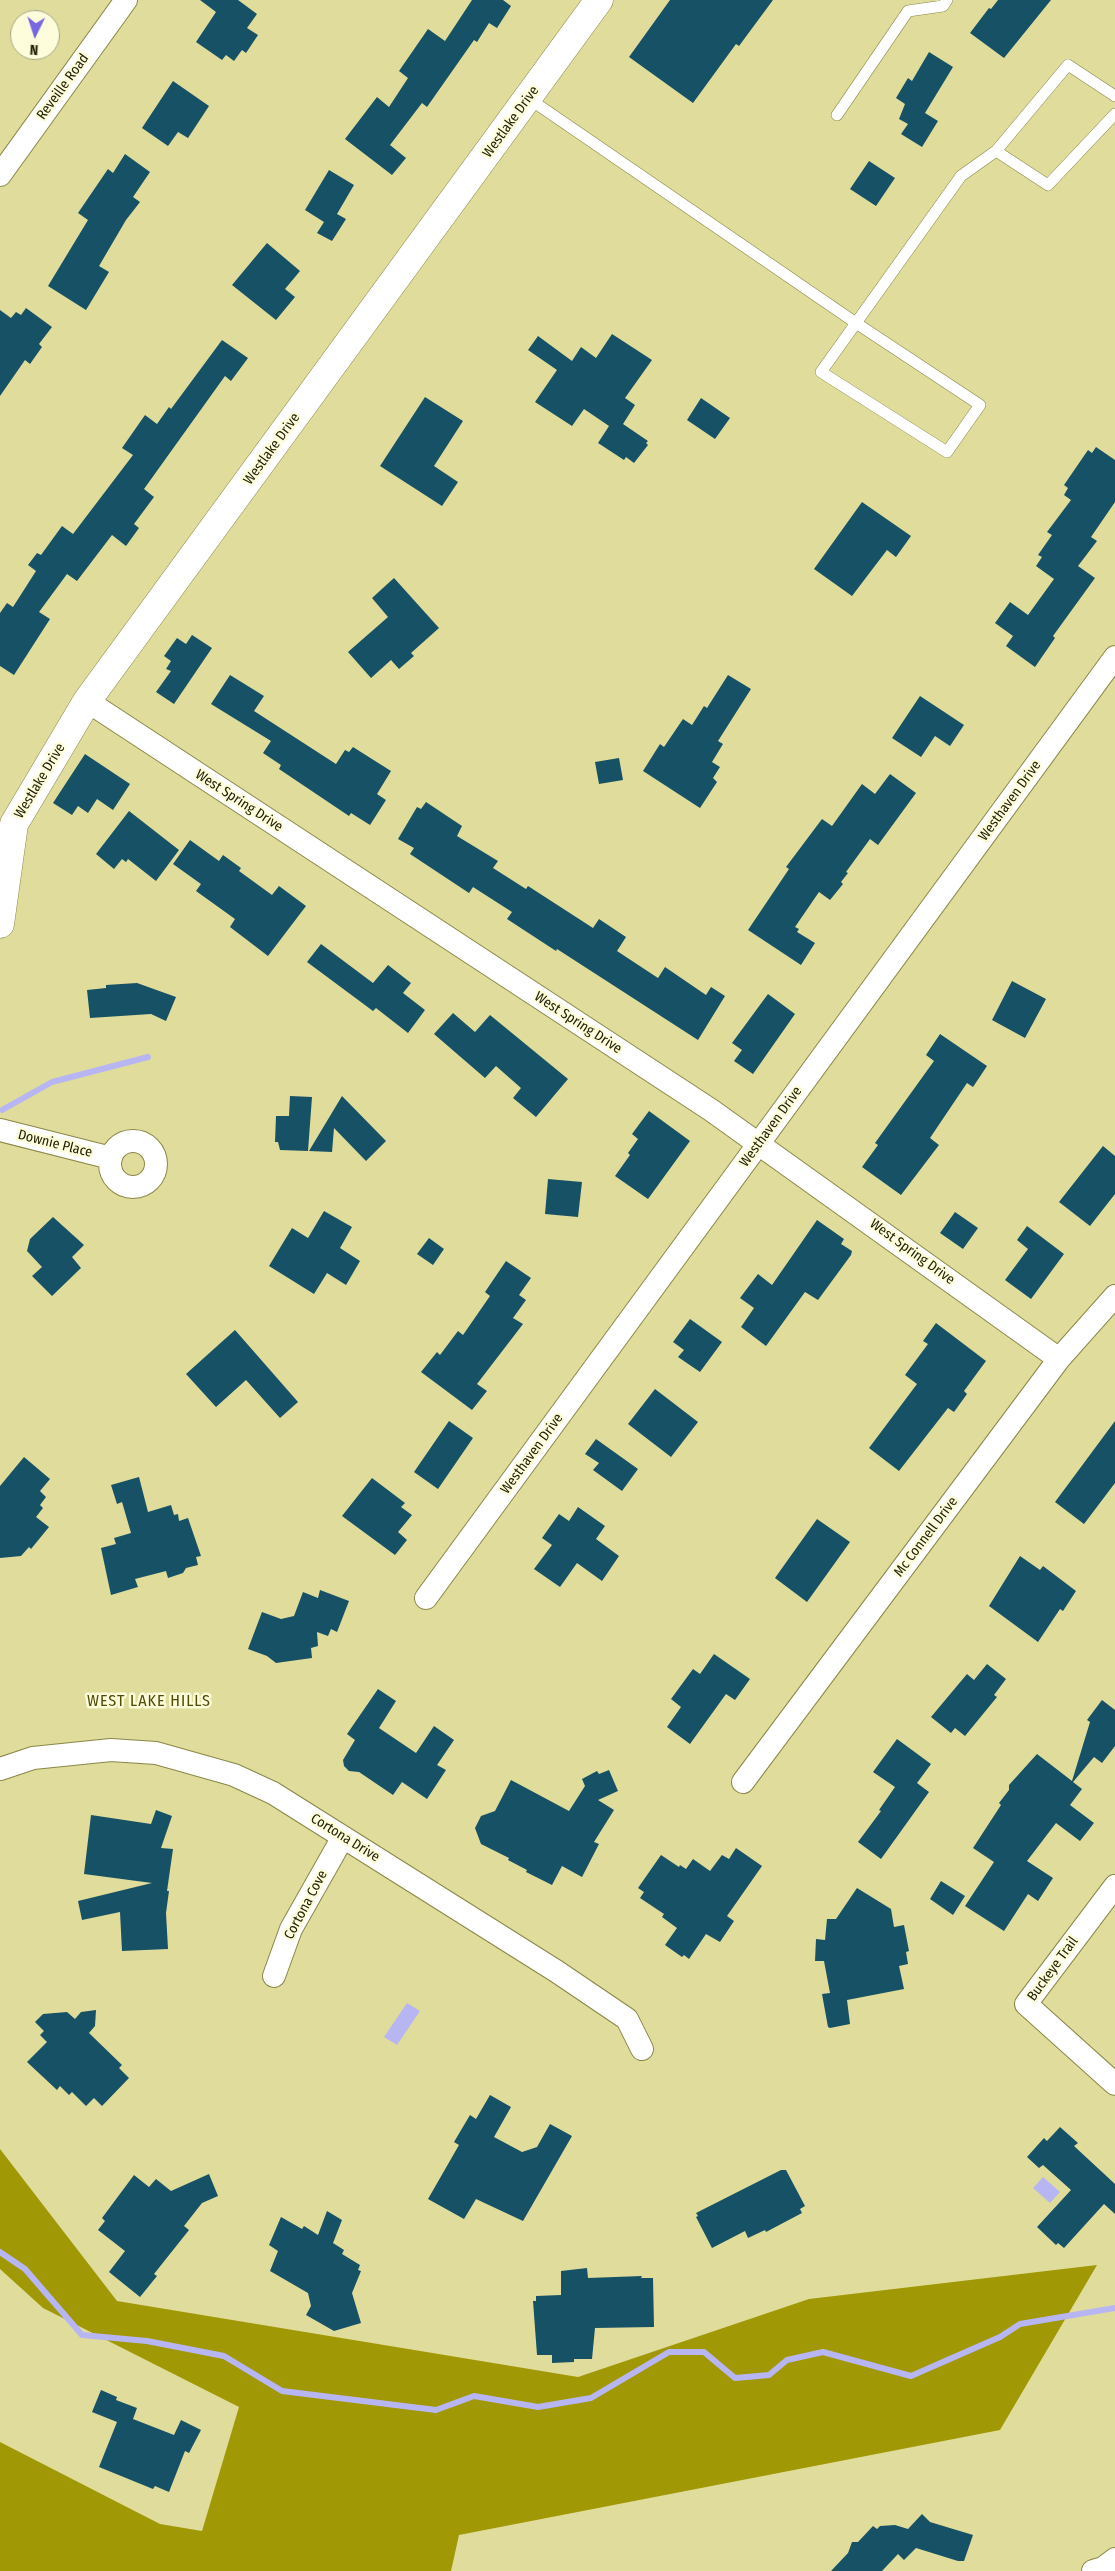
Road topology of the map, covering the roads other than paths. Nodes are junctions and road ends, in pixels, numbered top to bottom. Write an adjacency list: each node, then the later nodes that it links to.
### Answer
1 (126, 0): 9 (street, Reveille Road)
2 (599, 0): 5 (street, Westlake Drive)
3 (947, 0): 7 (lane)
4 (1115, 96): 8 (lane)
5 (528, 98): 10 (lane); 12 (street, Westlake Drive)
6 (1115, 114): 8 (lane)
7 (837, 115)
8 (996, 151): 10 (lane)
9 (0, 175)
10 (856, 323): 10 (lane)
11 (1115, 656): 16 (street, Westhaven Drive)
12 (87, 702): 13 (street, Westlake Drive); 16 (street, West Spring Drive)
13 (7, 826): 14 (street, Westlake Drive)
14 (0, 924)
15 (0, 1130): 17 (street, Downie Place)
16 (760, 1143): 19 (street, West Spring Drive); 20 (street, Westhaven Drive)
17 (111, 1158)
18 (1115, 1296): 19 (street, Mc Connell Drive)
19 (1059, 1359): 22 (street, Mc Connell Drive)
20 (426, 1598)
21 (0, 1769): 23 (street, Cortona Drive)
22 (742, 1782)
23 (343, 1836): 25 (street, Cortona Cove); 26 (street, Cortona Drive)
24 (1115, 1886): 27 (street, Buckeye Trail)
25 (274, 1976)
26 (642, 2049)
27 (1115, 2084)
28 (1115, 2559): 29 (street)
29 (1093, 2571)

